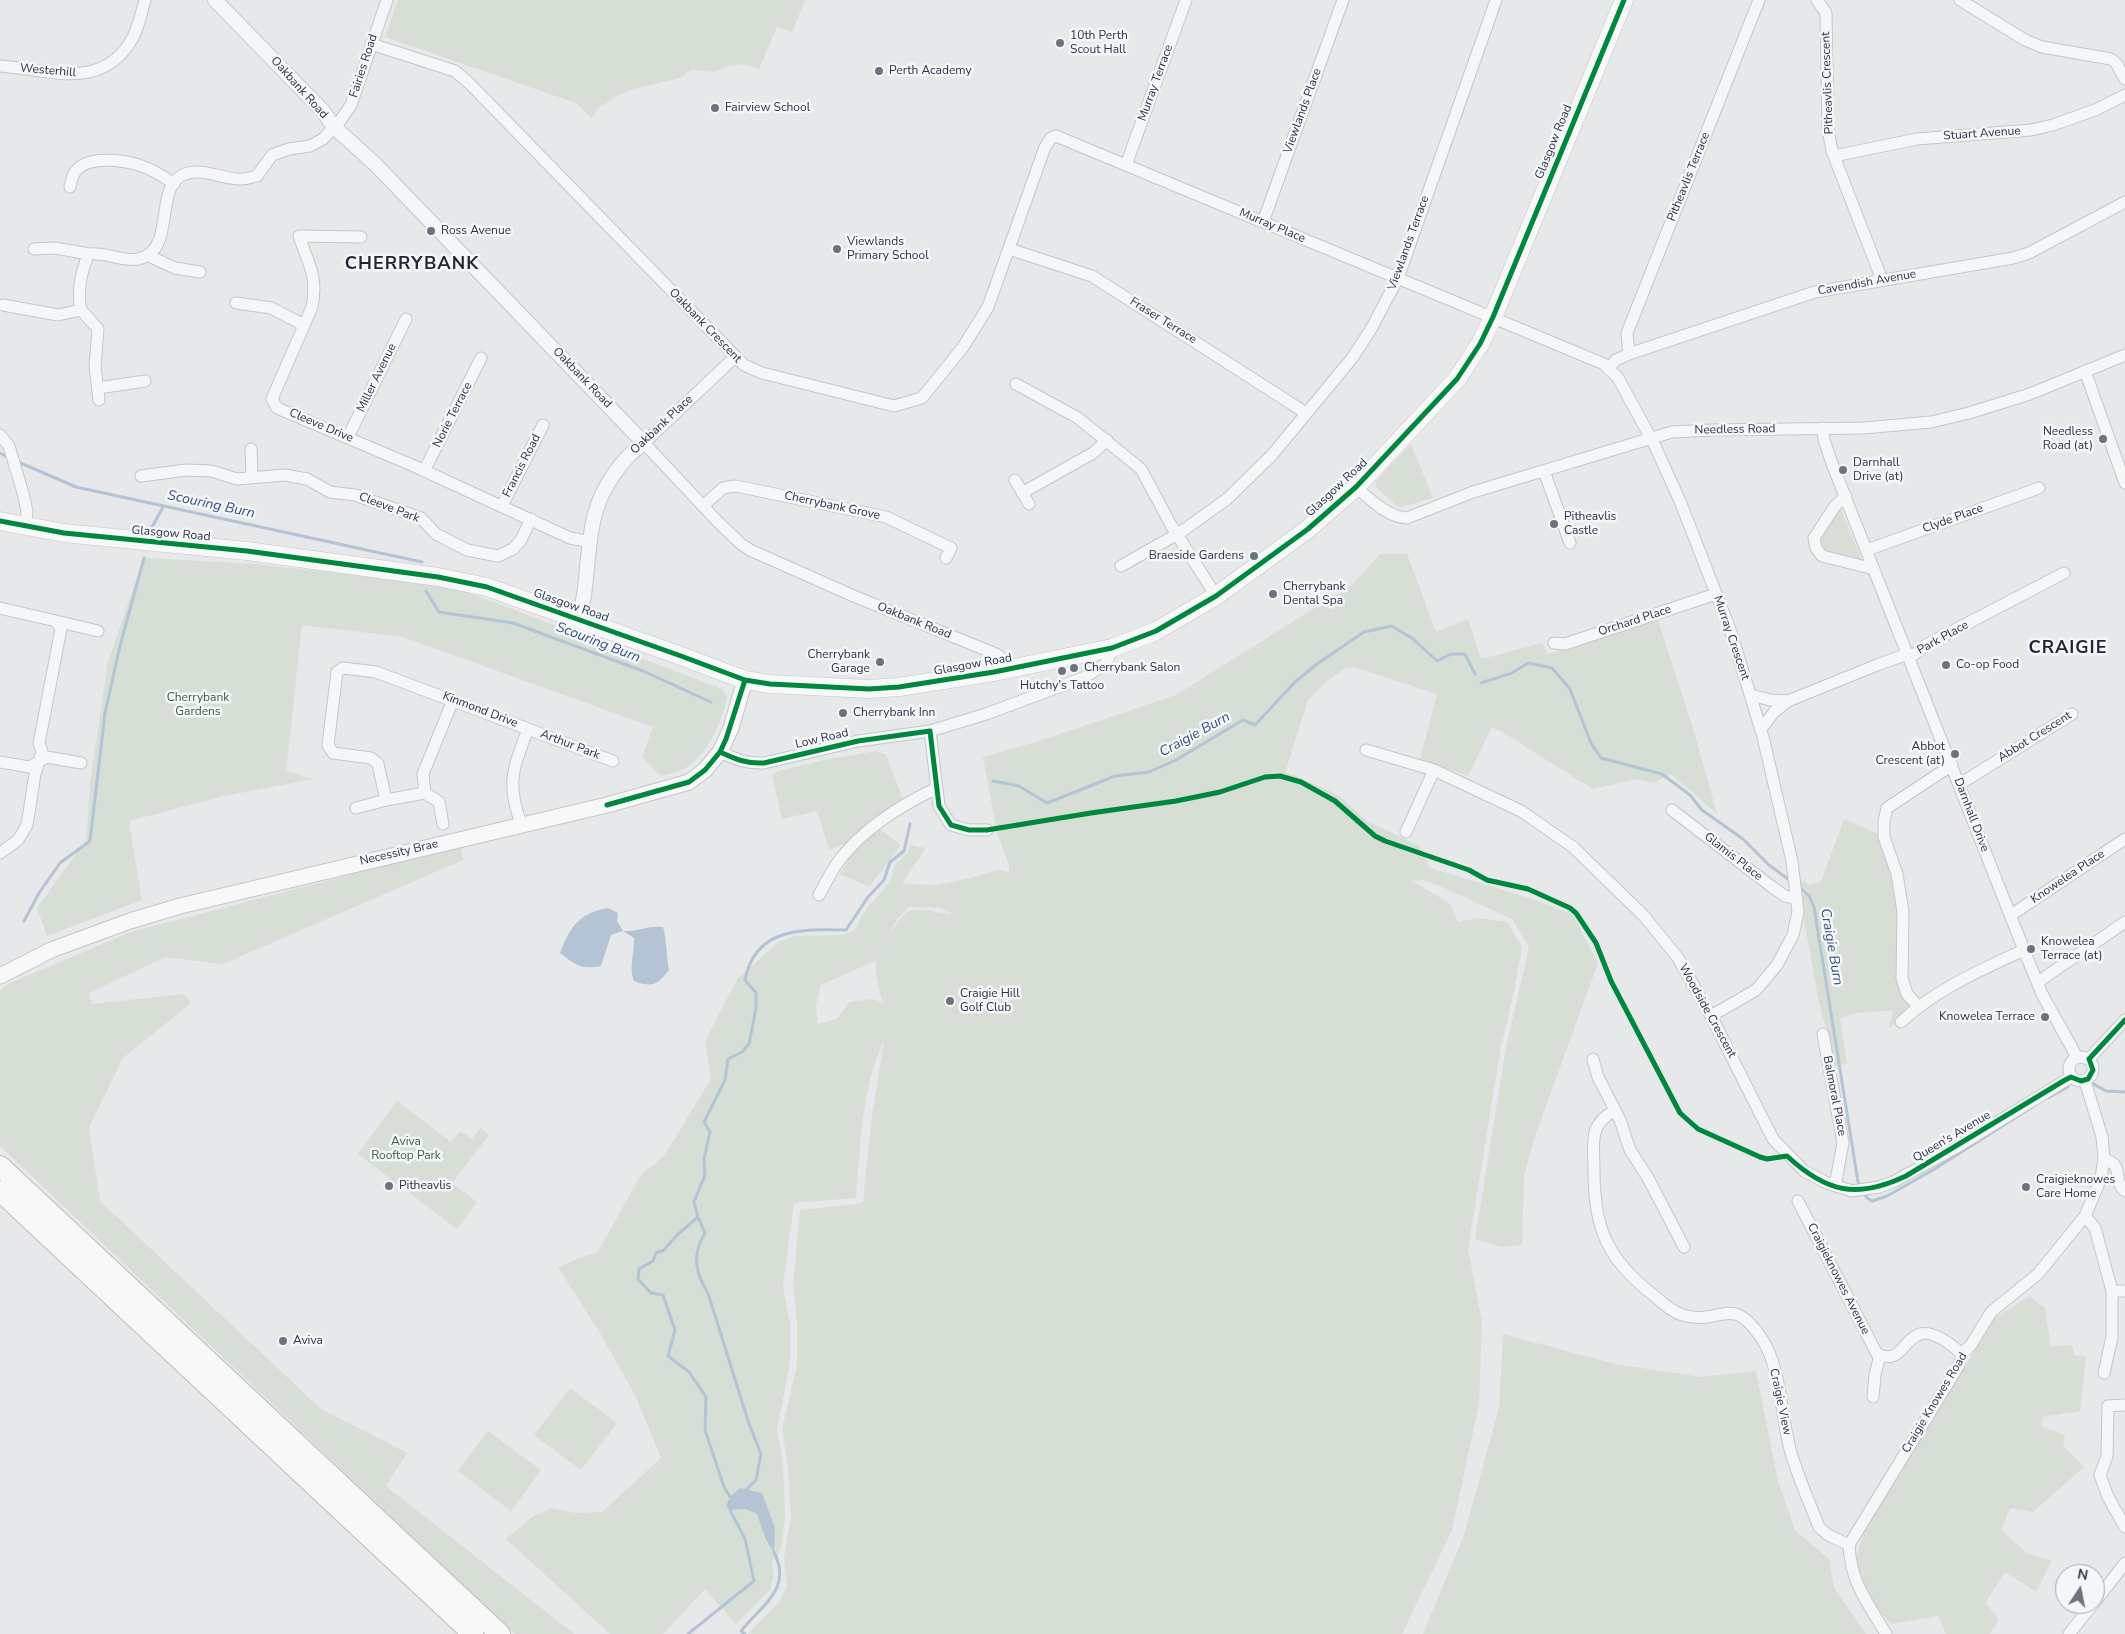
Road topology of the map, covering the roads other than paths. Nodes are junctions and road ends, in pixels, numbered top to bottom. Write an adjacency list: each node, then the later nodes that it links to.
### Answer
1 (145, 0): 12 (street, Westerhill)
2 (216, 0): 15 (street, Oakbank Road)
3 (387, 0): 11 (street, Fairies Road)
4 (1186, 0): 18 (street, Murray Terrace)
5 (1343, 0): 22 (street, Viewlands Place)
6 (1496, 0): 29 (street, Viewlands Terrace)
7 (1624, 0): 34 (main road, Glasgow Road)
8 (1759, 0): 37 (street, Pitheavlis Terrace)
9 (1817, 0): 17 (street, Pitheavlis Crescent)
10 (1960, 0): 13 (street)
11 (371, 44): 15 (street, Fairies Road); 39 (street, Oakbank Crescent)
12 (0, 66)
13 (2124, 74)
14 (2125, 95): 17 (street, Stuart Avenue)
15 (333, 126): 19 (street); 54 (street, Oakbank Road)
16 (1051, 138): 18 (street, Murray Place); 24 (street, Oakbank Crescent)
17 (1834, 156): 30 (street, Pitheavlis Crescent)
18 (1126, 165): 22 (street, Murray Place)
19 (174, 184): 20 (street); 27 (street)
20 (70, 187)
21 (2125, 202): 30 (street, Cavendish Avenue)
22 (1263, 222): 29 (street, Murray Place)
23 (361, 237): 36 (street, Cleeve Drive)
24 (1009, 249): 39 (street, Oakbank Crescent); 47 (street, Fraser Terrace)
25 (34, 250): 26 (street)
26 (89, 254): 27 (street); 33 (street)
27 (149, 256): 28 (street)
28 (200, 272)
29 (1398, 278): 34 (street, Murray Place); 47 (street, Viewlands Terrace)
30 (1882, 280): 37 (street, Cavendish Avenue)
31 (236, 303): 36 (street)
32 (3, 305): 33 (street)
33 (81, 310): 45 (street)
34 (1493, 317): 41 (street, Murray Crescent); 62 (main road, Glasgow Road)
35 (406, 319): 51 (street, Miller Avenue)
36 (304, 325): 51 (street, Cleeve Drive)
37 (1629, 354): 41 (street, Cavendish Avenue)
38 (2125, 355): 42 (street, Needless Road)
39 (735, 357): 54 (street, Oakbank Place)
40 (481, 358): 56 (street, Norie Terrace)
41 (1609, 368): 52 (street, Murray Crescent)
42 (2085, 371): 49 (street, Needless Road); 61 (street)
43 (145, 381): 45 (street)
44 (1016, 384): 53 (street)
45 (98, 388): 46 (street)
46 (99, 400)
47 (1306, 414): 72 (street, Viewlands Terrace)
48 (543, 425): 67 (street, Francis Road)
49 (1823, 428): 52 (street, Needless Road); 65 (street, Darnhall Drive)
50 (0, 435): 71 (street)
51 (348, 437): 56 (street, Cleeve Drive)
52 (1652, 439): 57 (street, Needless Road); 80 (street, Murray Crescent)
53 (1107, 440): 64 (street); 72 (street)
54 (644, 443): 68 (street, Oakbank Road); 73 (street, Oakbank Place)
55 (251, 449): 59 (street)
56 (424, 471): 67 (street, Cleeve Drive)
57 (1544, 471): 62 (street, Needless Road); 74 (street)
58 (141, 476): 59 (street, Cleeve Park)
59 (252, 476): 69 (street, Cleeve Park)
60 (1015, 480): 64 (street)
61 (2125, 483)
62 (1356, 487): 81 (main road, Glasgow Road)
63 (2039, 488): 75 (street, Clyde Place)
64 (1022, 493): 66 (street)
65 (1846, 496): 75 (street, Darnhall Drive); 78 (street)
66 (1029, 504)
67 (502, 506): 69 (street, Cleeve Drive)
68 (703, 506): 76 (street, Cherrybank Grove); 89 (street, Oakbank Road)
69 (531, 520): 73 (street, Cleeve Drive)
70 (0, 521): 71 (main road, Glasgow Road)
71 (24, 527): 83 (main road, Glasgow Road)
72 (1177, 534): 77 (street, Viewlands Terrace); 81 (street)
73 (591, 542): 83 (street, Oakbank Place)
74 (1570, 543)
75 (1867, 550): 78 (street, Darnhall Drive)
76 (946, 558)
77 (1121, 566)
78 (1874, 568): 88 (street, Darnhall Drive)
79 (2064, 573): 88 (street, Park Place)
80 (1716, 594): 86 (street, Orchard Place); 91 (street, Murray Crescent)
81 (1216, 596): 87 (main road, Glasgow Road)
82 (0, 608): 84 (street)
83 (577, 619): 90 (main road, Glasgow Road)
84 (56, 621): 85 (street); 102 (street)
85 (98, 631)
86 (1554, 643)
87 (1112, 648): 89 (main road, Glasgow Road); 97 (street, Low Road)
88 (1909, 655): 93 (street, Park Place); 104 (street, Darnhall Drive)
89 (1005, 670): 90 (main road, Glasgow Road)
90 (745, 680): 99 (main road, Necessity Brae)
91 (1751, 695): 93 (street, Park Place); 96 (street, Murray Crescent)
92 (453, 700): 95 (street, Kinmond Drive); 108 (street); 109 (street, Kinmond Drive)
93 (1788, 701): 96 (street, Park Place)
94 (2072, 714): 106 (street, Abbot Crescent)
95 (528, 728): 100 (street, Arthur Park); 113 (street, Kinmond Drive)
96 (1761, 730): 118 (street, Murray Crescent)
97 (930, 731): 99 (street, Low Road); 107 (street)
98 (1366, 750): 105 (street, Woodside Crescent)
99 (720, 752): 113 (main road, Necessity Brae)
100 (613, 761)
101 (0, 762): 102 (street)
102 (39, 763): 103 (street); 117 (street)
103 (81, 763)
104 (1952, 765): 106 (street, Darnhall Drive); 125 (street)
105 (1434, 770): 115 (street); 126 (street, Woodside Crescent)
106 (1960, 784): 120 (street, Darnhall Drive)
107 (937, 788): 114 (street); 119 (street)
108 (425, 793): 109 (street); 112 (street)
109 (386, 800): 110 (street)
110 (356, 808)
111 (1672, 810): 118 (street, Glamis Place)
112 (443, 824)
113 (521, 824): 123 (main road, Necessity Brae)
114 (986, 830)
115 (1406, 832)
116 (2125, 839): 120 (street, Knowelea Place)
117 (0, 853)
118 (1795, 889): 126 (street, Murray Crescent)
119 (819, 895)
120 (2011, 914): 122 (street, Darnhall Drive)
121 (2125, 922): 124 (street)
122 (2024, 950): 124 (street, Darnhall Drive); 125 (street)
123 (0, 976)
124 (2038, 982): 130 (street, Darnhall Drive)
125 (1918, 1006): 128 (street)
126 (1711, 1016): 138 (street, Woodside Crescent)
127 (2125, 1020): 132 (street)
128 (1901, 1022)
129 (1822, 1034): 138 (street, Balmoral Place)
130 (2077, 1057): 132 (street); 133 (street)
131 (1593, 1058): 135 (street)
132 (2089, 1060): 134 (street)
133 (2071, 1077): 134 (street); 138 (street, Queen's Avenue)
134 (2085, 1081): 136 (street, Craigie Knowes Road)
135 (1614, 1111): 143 (street); 153 (street, Craigie View)
136 (2104, 1160): 140 (street); 142 (street, Craigie Knowes Road)
137 (0, 1166): 158 (highway)
138 (1835, 1186)
139 (0, 1191): 157 (highway)
140 (2125, 1191)
141 (1798, 1201): 148 (street, Craigieknowes Avenue)
142 (2085, 1216): 144 (street); 147 (street, Craigie Knowes Road)
143 (1684, 1247)
144 (2112, 1291): 145 (street); 146 (street)
145 (2125, 1291)
146 (2119, 1310): 149 (street)
147 (1962, 1354): 148 (street); 153 (street, Craigie Knowes Road)
148 (1880, 1355): 150 (street)
149 (2104, 1373)
150 (1873, 1397)
151 (2125, 1406): 152 (street)
152 (2125, 1527)
153 (1849, 1545): 159 (street)
154 (2125, 1563): 155 (street)
155 (2105, 1589)
156 (2085, 1614): 160 (street)
157 (473, 1634)
158 (500, 1634)
159 (1886, 1634)
160 (2069, 1634)

